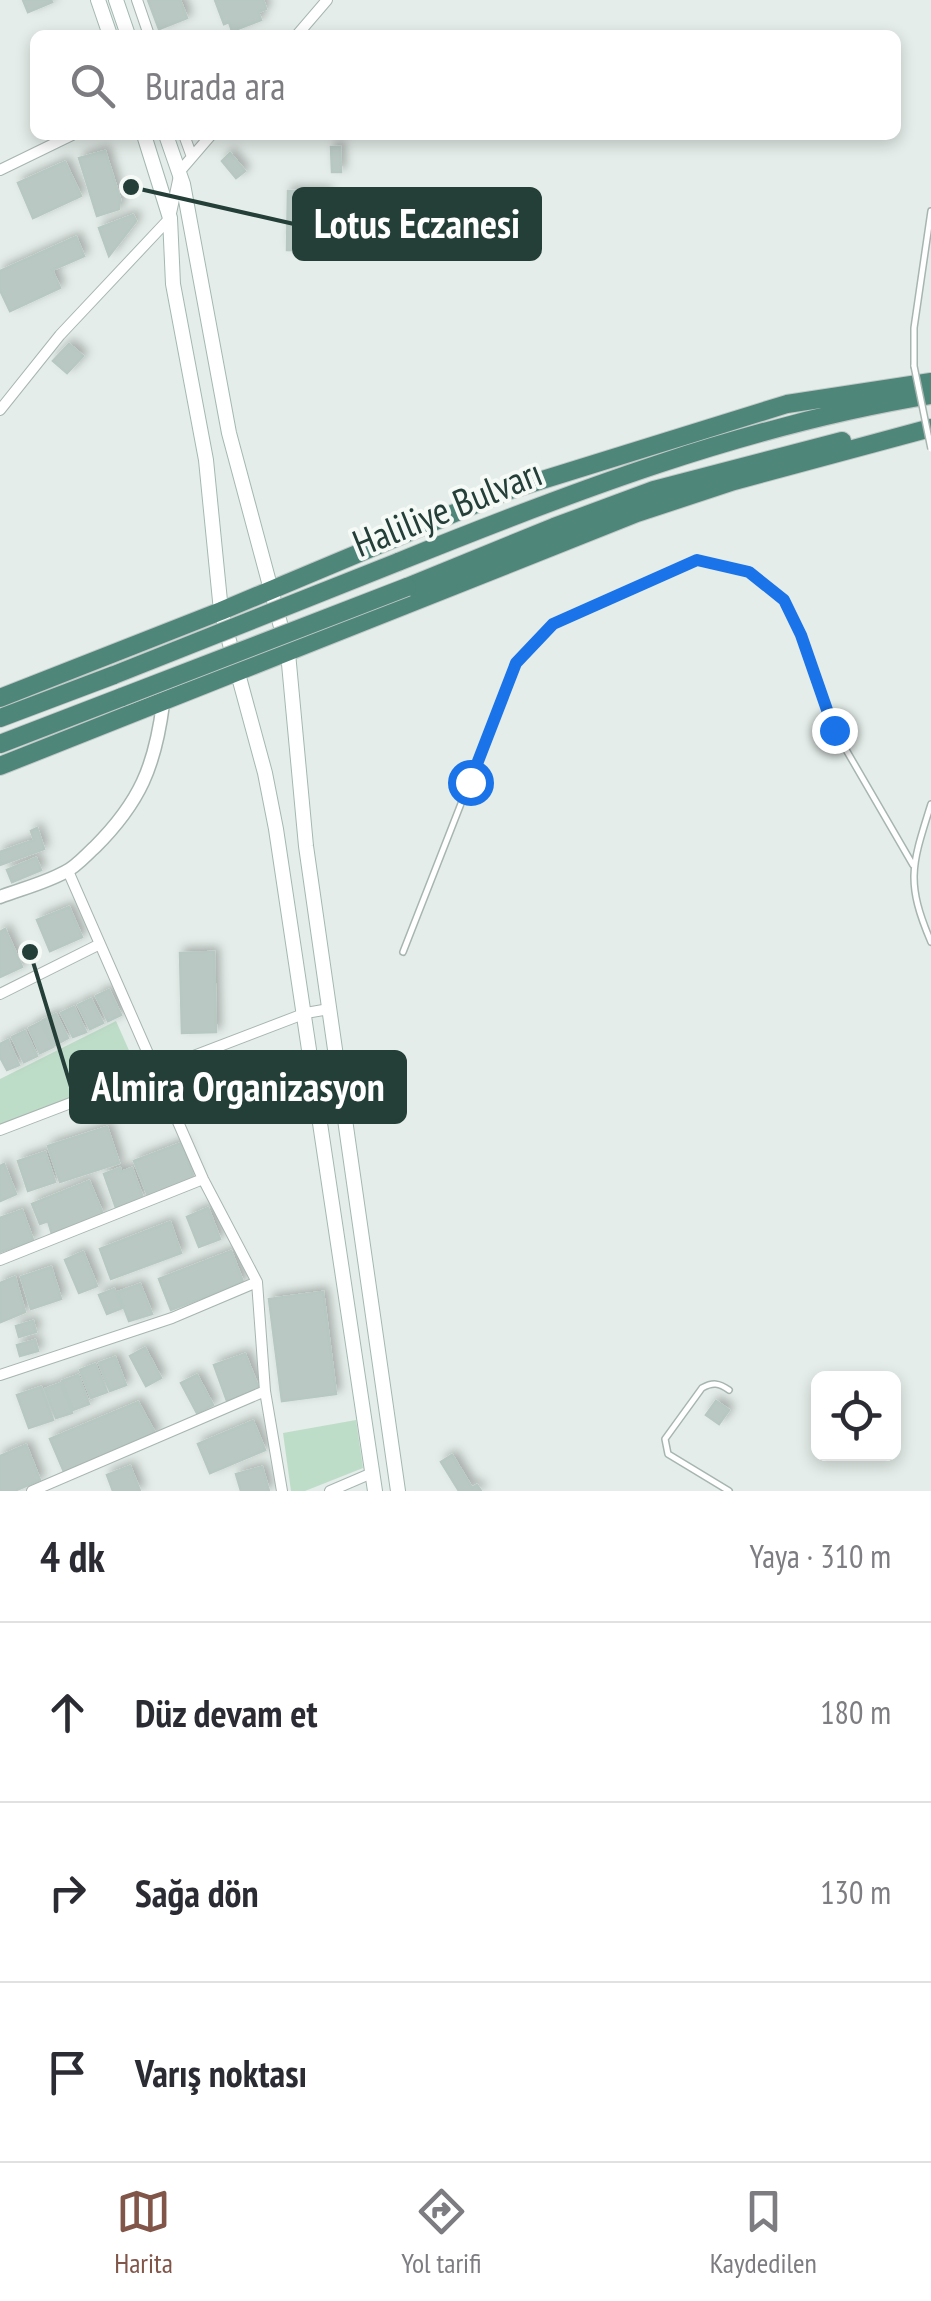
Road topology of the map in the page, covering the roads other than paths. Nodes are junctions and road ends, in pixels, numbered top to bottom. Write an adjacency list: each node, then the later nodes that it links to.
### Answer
1 (98, 0): 5 (main road)
2 (116, 0): 6 (main road)
3 (137, 0): 7 (street)
4 (327, 0): 8 (street)
5 (108, 30)
6 (126, 30)
7 (147, 30)
8 (301, 30)
9 (62, 140): 15 (street)
10 (146, 140): 18 (main road)
11 (168, 140): 16 (main road)
12 (186, 140): 14 (street)
13 (207, 140): 14 (street)
14 (192, 158): 16 (street)
15 (0, 170)
16 (180, 171): 18 (street); 24 (main road)
17 (931, 210): 23 (lane, bridge)
18 (170, 218): 21 (street); 25 (main road)
19 (931, 382): 24 (highway)
20 (931, 396): 30 (highway, Haliliye Bulvarı, bridge)
21 (0, 410)
22 (931, 426): 26 (highway); 31 (highway, Haliliye Bulvarı, bridge)
23 (931, 449)
24 (272, 589): 25 (highway); 26 (main road)
25 (221, 611): 27 (main road); 28 (highway)
26 (288, 653): 27 (highway); 41 (main road)
27 (236, 672): 29 (highway); 42 (main road)
28 (0, 698)
29 (163, 704): 32 (highway); 35 (street)
30 (0, 718)
31 (0, 744)
32 (0, 766)
33 (931, 804): 34 (lane)
34 (912, 866): 37 (lane); 39 (lane)
35 (68, 871): 36 (street); 38 (street)
36 (0, 897)
37 (931, 942)
38 (100, 944): 40 (street); 43 (street)
39 (403, 952)
40 (0, 994)
41 (329, 1009): 42 (street); 56 (main road)
42 (306, 1013): 43 (street); 51 (main road)
43 (158, 1071): 44 (street); 45 (street)
44 (0, 1130)
45 (203, 1179): 46 (street); 47 (street)
46 (0, 1260)
47 (256, 1282): 48 (street); 49 (street)
48 (0, 1375)
49 (266, 1390): 52 (street); 53 (street)
50 (729, 1390): 57 (lane)
51 (372, 1472): 54 (street); 55 (main road)
52 (32, 1491)
53 (282, 1491)
54 (330, 1491)
55 (375, 1491)
56 (398, 1491)
57 (730, 1491)

